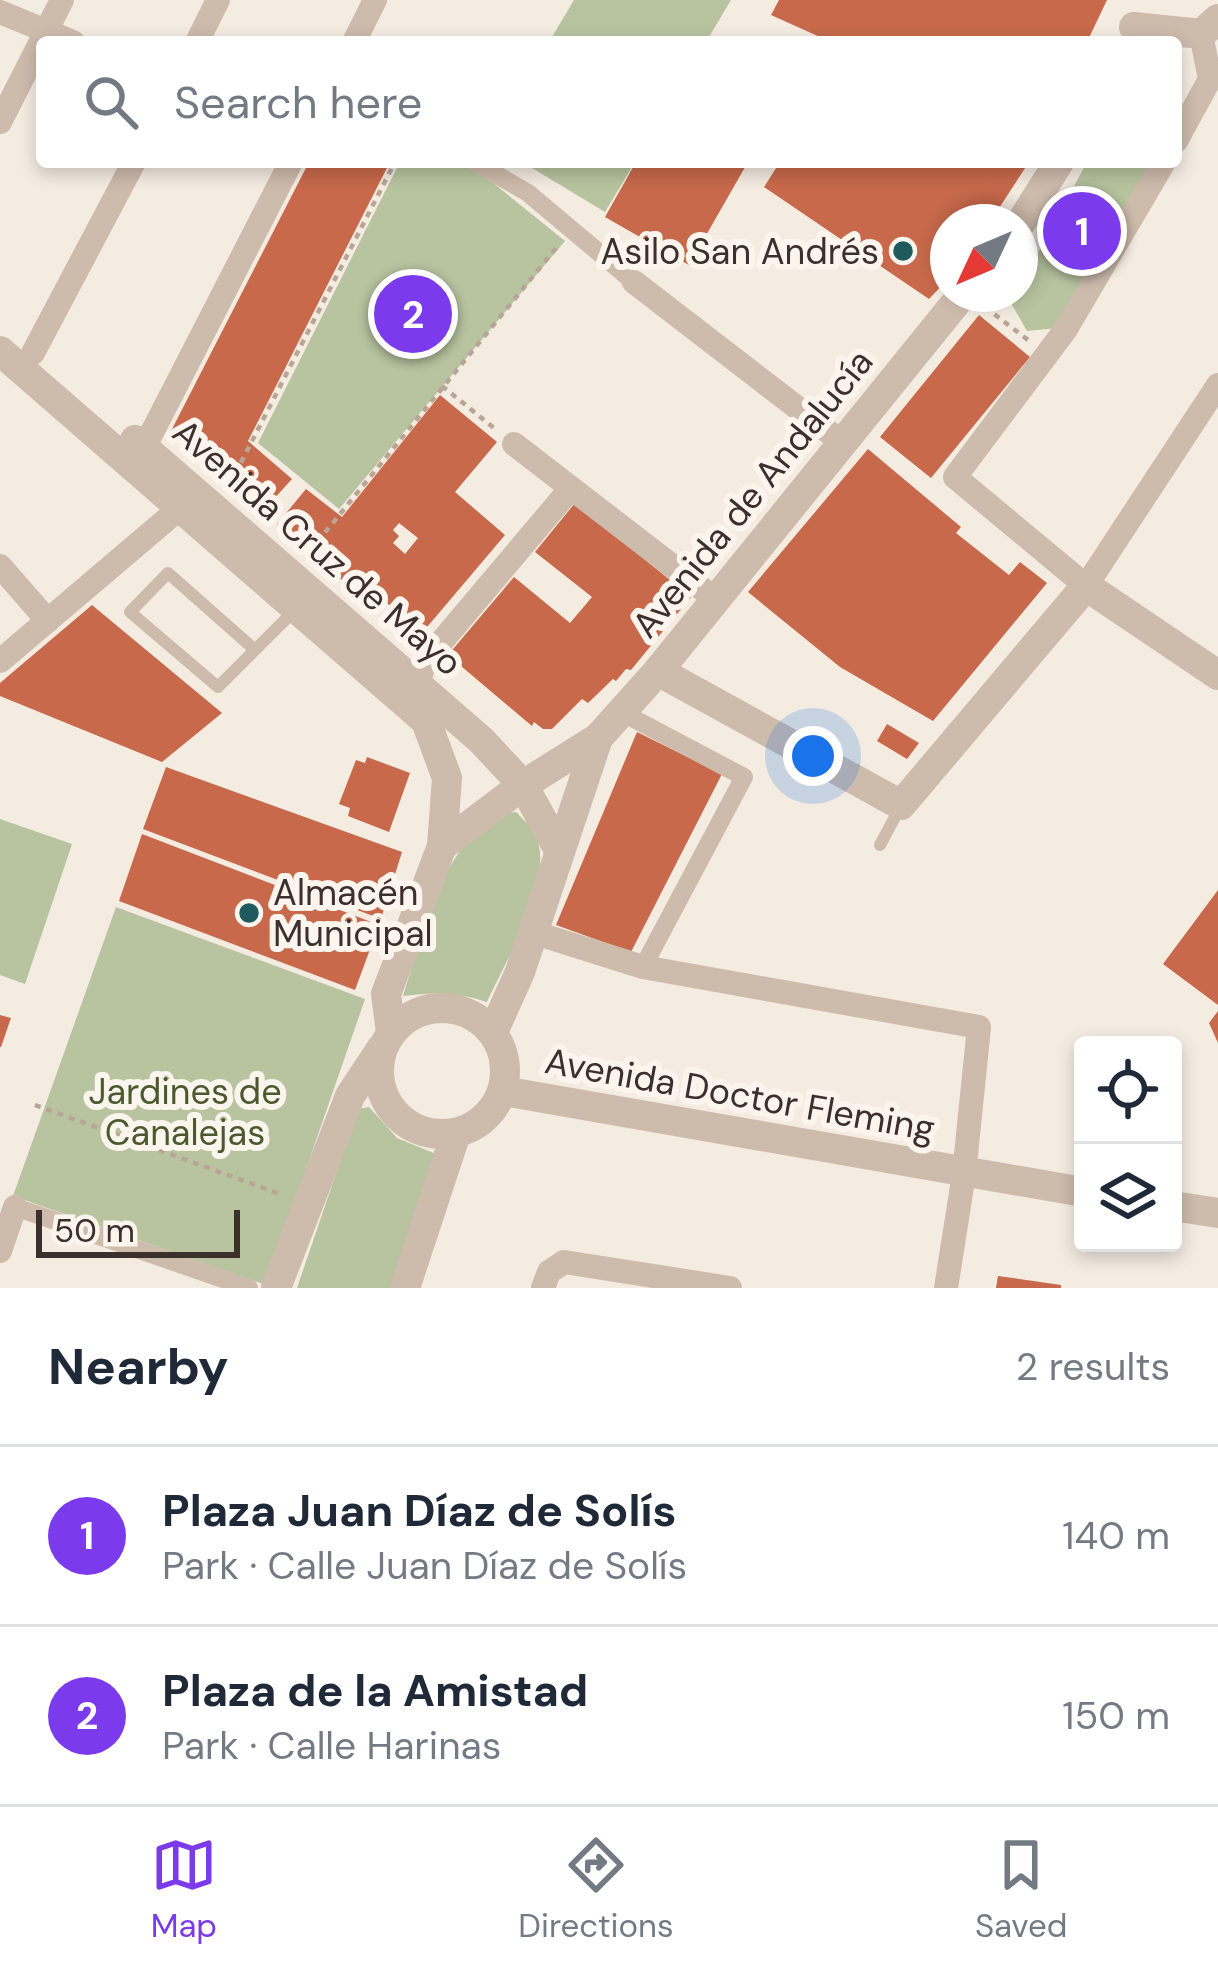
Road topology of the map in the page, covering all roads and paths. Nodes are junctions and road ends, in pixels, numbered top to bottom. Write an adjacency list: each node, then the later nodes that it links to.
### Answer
1 (62, 0): 7 (street)
2 (218, 0): 10 (street)
3 (375, 0): 11 (street)
4 (0, 11): 7 (street)
5 (1128, 23): 6 (street)
6 (1209, 27): 14 (street)
7 (46, 30): 8 (street); 9 (street)
8 (43, 36)
9 (60, 36)
10 (200, 36)
11 (357, 36)
12 (36, 50): 13 (street)
13 (0, 122)
14 (1182, 130)
15 (131, 168): 28 (street)
16 (288, 168): 34 (street)
17 (392, 168): 37 (path)
18 (485, 168): 22 (street)
19 (1055, 168): 21 (street)
20 (1161, 168): 29 (street)
21 (1033, 204)
22 (572, 230): 23 (street); 31 (path)
23 (634, 282): 32 (street)
24 (963, 312): 32 (street, Avenida de Andalucía)
25 (990, 312): 29 (path)
26 (0, 325): 28 (street, Avenida Cruz de Mayo)
27 (0, 351): 36 (street, Avenida Cruz de Mayo)
28 (33, 353): 34 (street, Avenida Cruz de Mayo)
29 (1046, 355): 40 (street)
30 (1218, 385): 40 (street)
31 (442, 386): 33 (path); 39 (path)
32 (843, 443): 41 (street, Avenida de Andalucía)
33 (514, 444): 35 (street)
34 (144, 448): 37 (street, Avenida Cruz de Mayo)
35 (571, 488): 41 (street); 48 (street)
36 (180, 508): 42 (street, Avenida Cruz de Mayo); 43 (street)
37 (216, 510): 39 (street, Avenida Cruz de Mayo)
38 (0, 566): 43 (street)
39 (290, 575): 48 (street, Avenida Cruz de Mayo)
40 (1086, 586): 47 (street); 52 (street)
41 (714, 598): 46 (street, Avenida de Andalucía)
42 (296, 609): 44 (lane); 54 (street, Avenida Cruz de Mayo)
43 (48, 621): 45 (street)
44 (255, 650): 44 (lane)
45 (0, 662)
46 (658, 671): 49 (street, Avenida de Andalucía); 52 (street)
47 (1218, 675)
48 (417, 685): 51 (street, Avenida Cruz de Mayo)
49 (621, 712): 50 (street, Avenida de Andalucía); 57 (street)
50 (598, 738): 51 (street, Avenida de Andalucía); 55 (street, Avenida de Andalucía)
51 (523, 784): 54 (street, Avenida de Andalucía); 55 (street, Avenida Cruz de Mayo)
52 (901, 805): 53 (lane)
53 (880, 844)
54 (442, 846): 59 (street)
55 (559, 850): 56 (street, Avenida de Andalucía)
56 (532, 932): 57 (street); 58 (street, Avenida de Andalucía)
57 (643, 967): 63 (street)
58 (493, 1032): 59 (street); 60 (street)
59 (386, 1041): 62 (street); 65 (street)
60 (502, 1091): 62 (street); 63 (street, Avenida Doctor Fleming)
61 (35, 1105): 65 (path)
62 (455, 1133): 72 (street)
63 (964, 1174): 64 (street, Avenida Doctor Fleming); 75 (street)
64 (1074, 1191)
65 (308, 1204): 71 (street)
66 (15, 1208): 69 (street); 70 (street)
67 (1182, 1208): 68 (street)
68 (1218, 1214)
69 (0, 1251)
70 (249, 1288)
71 (276, 1288)
72 (405, 1288)
73 (543, 1288): 74 (street)
74 (730, 1288)
75 (946, 1288)

